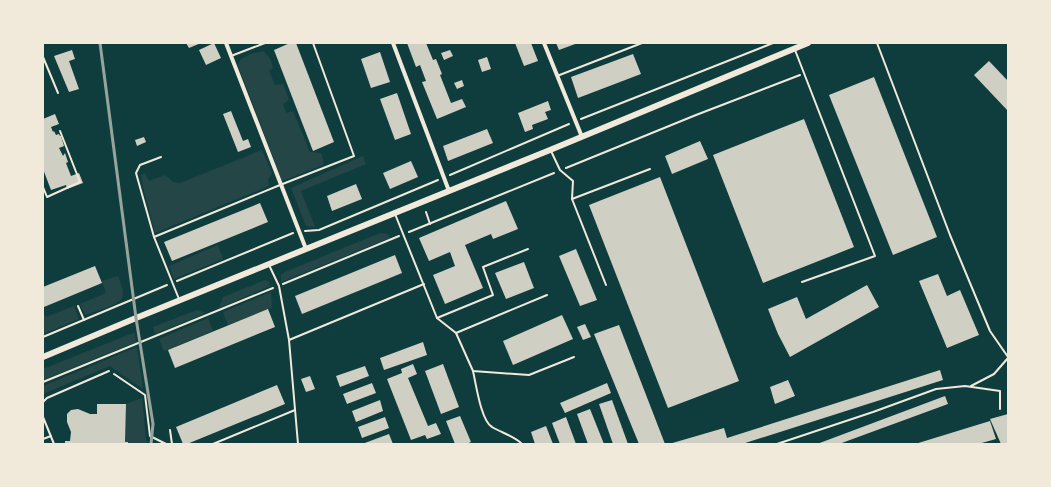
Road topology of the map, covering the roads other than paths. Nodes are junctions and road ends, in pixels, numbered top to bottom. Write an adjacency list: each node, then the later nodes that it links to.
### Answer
1 (226, 43): 11 (street)
2 (265, 43): 11 (lane)
3 (313, 43): 19 (lane)
4 (393, 43): 21 (street)
5 (544, 43): 12 (street)
6 (642, 43): 12 (lane)
7 (808, 43): 9 (main road)
8 (877, 43): 38 (lane)
9 (794, 48): 15 (main road); 28 (lane)
10 (43, 56): 13 (lane)
11 (231, 56): 19 (street)
12 (557, 76): 15 (street)
13 (58, 93)
14 (60, 131): 20 (lane)
15 (582, 137): 16 (main road)
16 (550, 150): 21 (main road); 22 (lane)
17 (161, 157): 24 (lane)
18 (650, 169): 22 (lane)
19 (280, 184): 24 (lane); 25 (street)
20 (43, 187)
21 (449, 191): 23 (main road)
22 (572, 199): 30 (lane)
23 (395, 213): 25 (main road); 29 (lane)
24 (154, 237): 32 (lane)
25 (306, 249): 27 (main road)
26 (528, 249): 33 (lane)
27 (269, 264): 32 (main road); 35 (lane)
28 (802, 282)
29 (424, 284): 33 (lane); 35 (lane)
30 (606, 285)
31 (547, 294): 34 (lane)
32 (179, 301): 36 (main road)
33 (437, 318): 34 (lane)
34 (456, 332): 40 (lane)
35 (289, 340): 44 (lane)
36 (43, 357)
37 (574, 357): 40 (lane)
38 (1008, 357): 41 (lane)
39 (109, 371): 42 (lane)
40 (473, 371): 53 (lane)
41 (970, 387): 43 (lane); 54 (lane)
42 (43, 402)
43 (1000, 409)
44 (295, 410): 51 (lane); 52 (lane)
45 (43, 417): 47 (lane)
46 (170, 430): 50 (lane)
47 (50, 436): 48 (lane); 49 (lane)
48 (43, 439)
49 (54, 444)
50 (172, 444)
51 (213, 444)
52 (298, 444)
53 (522, 444)
54 (777, 444)

